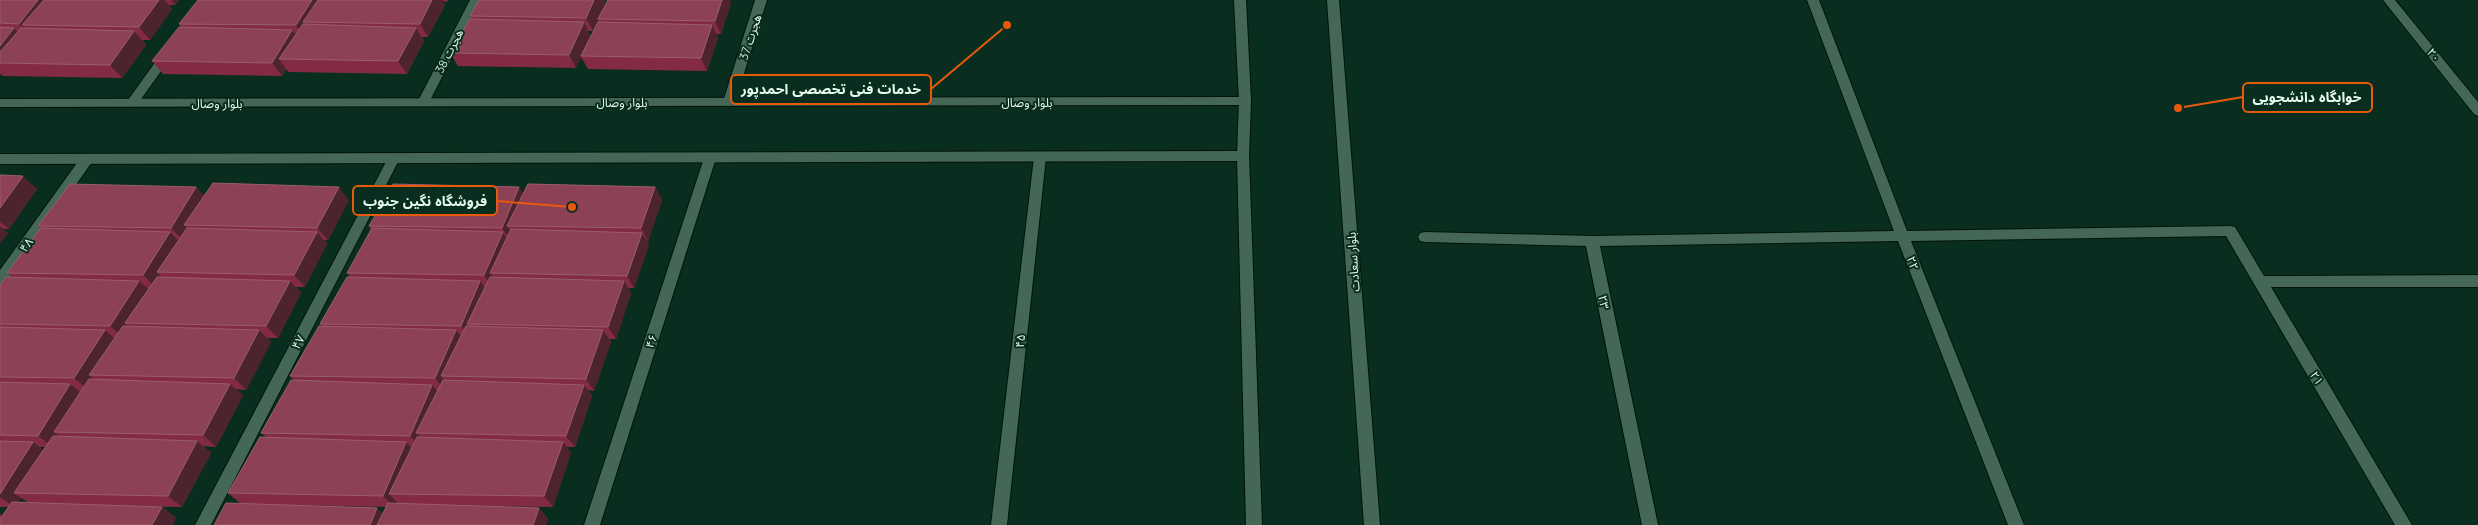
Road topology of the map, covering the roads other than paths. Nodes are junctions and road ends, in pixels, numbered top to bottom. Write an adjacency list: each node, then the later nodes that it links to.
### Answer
1 (476, 0): 9 (street, هجرت 38)
2 (761, 0): 10 (street, هجرت 37)
3 (1240, 0): 8 (street)
4 (1333, 0): 30 (street, بلوار سعادت)
5 (1813, 0): 21 (street, ۲۲)
6 (2390, 0): 13 (street, ۲۰)
7 (177, 40): 12 (street)
8 (1245, 101): 10 (street, بلوار وصال); 14 (street)
9 (423, 102): 10 (street, بلوار وصال); 12 (street, بلوار وصال)
10 (729, 102)
11 (0, 103): 12 (street, بلوار وصال)
12 (132, 103)
13 (2478, 111)
14 (1243, 156): 15 (street); 29 (street)
15 (1040, 157): 17 (street); 28 (street, ۴۵)
16 (394, 158): 17 (street); 19 (street); 26 (street, ۴۷)
17 (710, 158): 27 (street, ۴۶)
18 (0, 159): 19 (street)
19 (87, 159): 23 (street, ۴۸)
20 (1425, 237): 22 (street)
21 (1903, 237): 22 (street); 25 (street, ۲۱); 32 (street, ۲۲)
22 (1592, 241): 31 (street, ۲۳)
23 (0, 281)
24 (2478, 281): 25 (street)
25 (2260, 282): 33 (street, ۲۱)
26 (203, 525)
27 (592, 525)
28 (999, 525)
29 (1254, 525)
30 (1372, 525)
31 (1650, 525)
32 (2016, 525)
33 (2404, 525)

